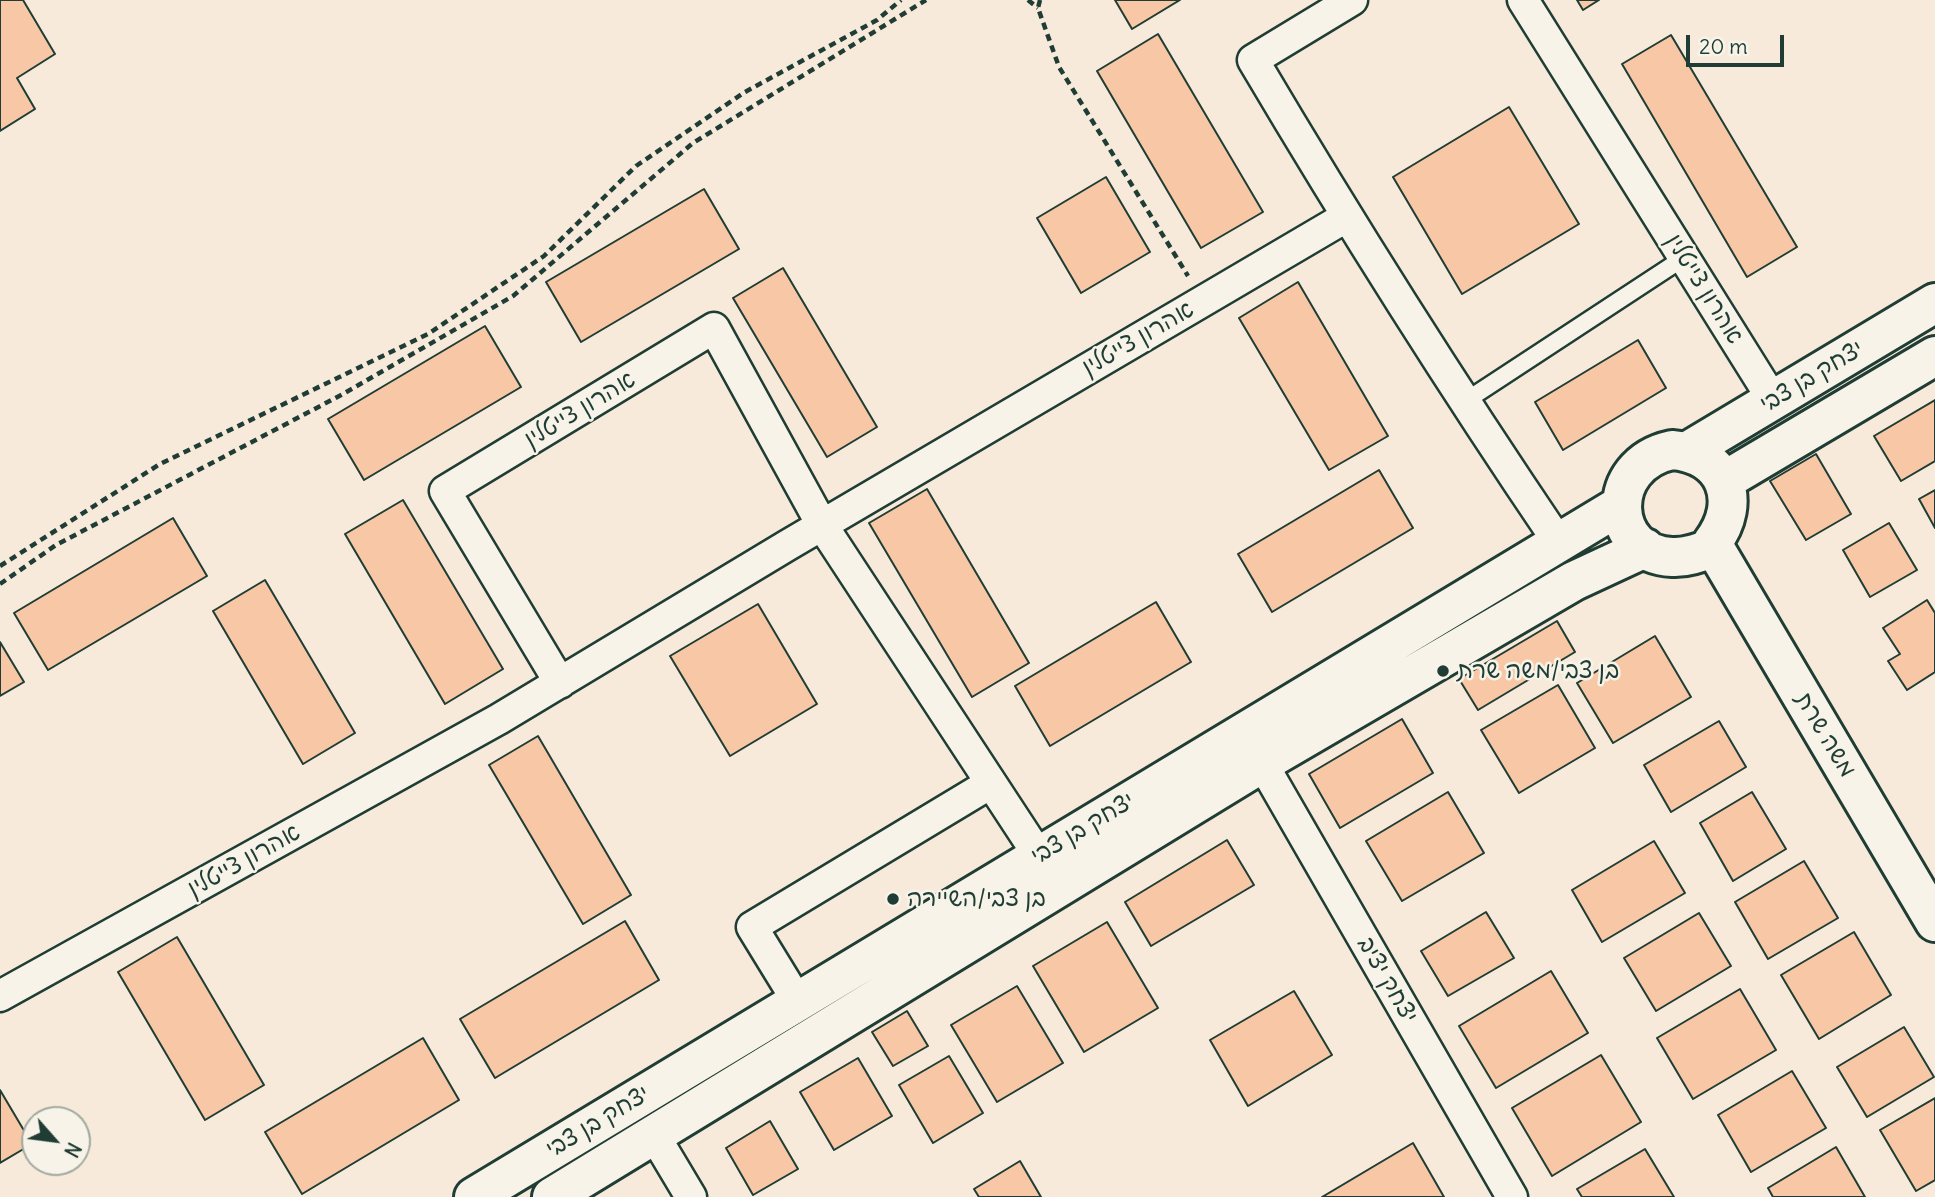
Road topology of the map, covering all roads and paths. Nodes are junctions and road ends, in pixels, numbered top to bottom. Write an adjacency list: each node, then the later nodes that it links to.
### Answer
1 (901, 0): 22 (path)
2 (926, 0): 23 (path)
3 (1028, 0): 7 (path)
4 (1040, 0): 7 (path)
5 (1352, 0): 8 (street)
6 (1523, 0): 9 (street, אהרון צייטלין)
7 (1038, 8): 10 (path)
8 (1346, 217): 10 (street, אהרון צייטלין); 14 (street)
9 (1685, 257): 13 (street, אהרון צייטלין); 14 (lane)
10 (1203, 300): 18 (street, אהרון צייטלין)
11 (1935, 303): 13 (street, יצחק בן צבי)
12 (1935, 356): 16 (street, יצחק בן צבי)
13 (1773, 400): 15 (street, יצחק בן צבי)
14 (1464, 402): 19 (street)
15 (1688, 451): 16 (street); 17 (street)
16 (1724, 481): 20 (street)
17 (1621, 505): 19 (street, יצחק בן צבי); 21 (street)
18 (822, 525): 24 (street, אהרון צייטלין); 24 (street, אהרון צייטלין); 26 (street, אהרון צייטלין)
19 (1559, 543): 27 (street, יצחק בן צבי)
20 (1714, 547): 21 (street); 28 (street, משה שרת)
21 (1645, 548): 25 (street, יצחק בן צבי)
22 (0, 566)
23 (0, 584)
24 (560, 683): 29 (street, אהרון צייטלין)
25 (1262, 763): 31 (street, יצחק בן צבי); 35 (street, יצחק יציב)
26 (991, 783): 27 (street, אהרון צייטלין); 30 (street)
27 (1039, 856): 30 (street, יצחק בן צבי)
28 (1935, 922)
29 (0, 996)
30 (798, 1002): 32 (street, יצחק בן צבי)
31 (654, 1135): 33 (street, יצחק בן צבי); 34 (street)
32 (474, 1197)
33 (552, 1197)
34 (691, 1197)
35 (1512, 1197)

